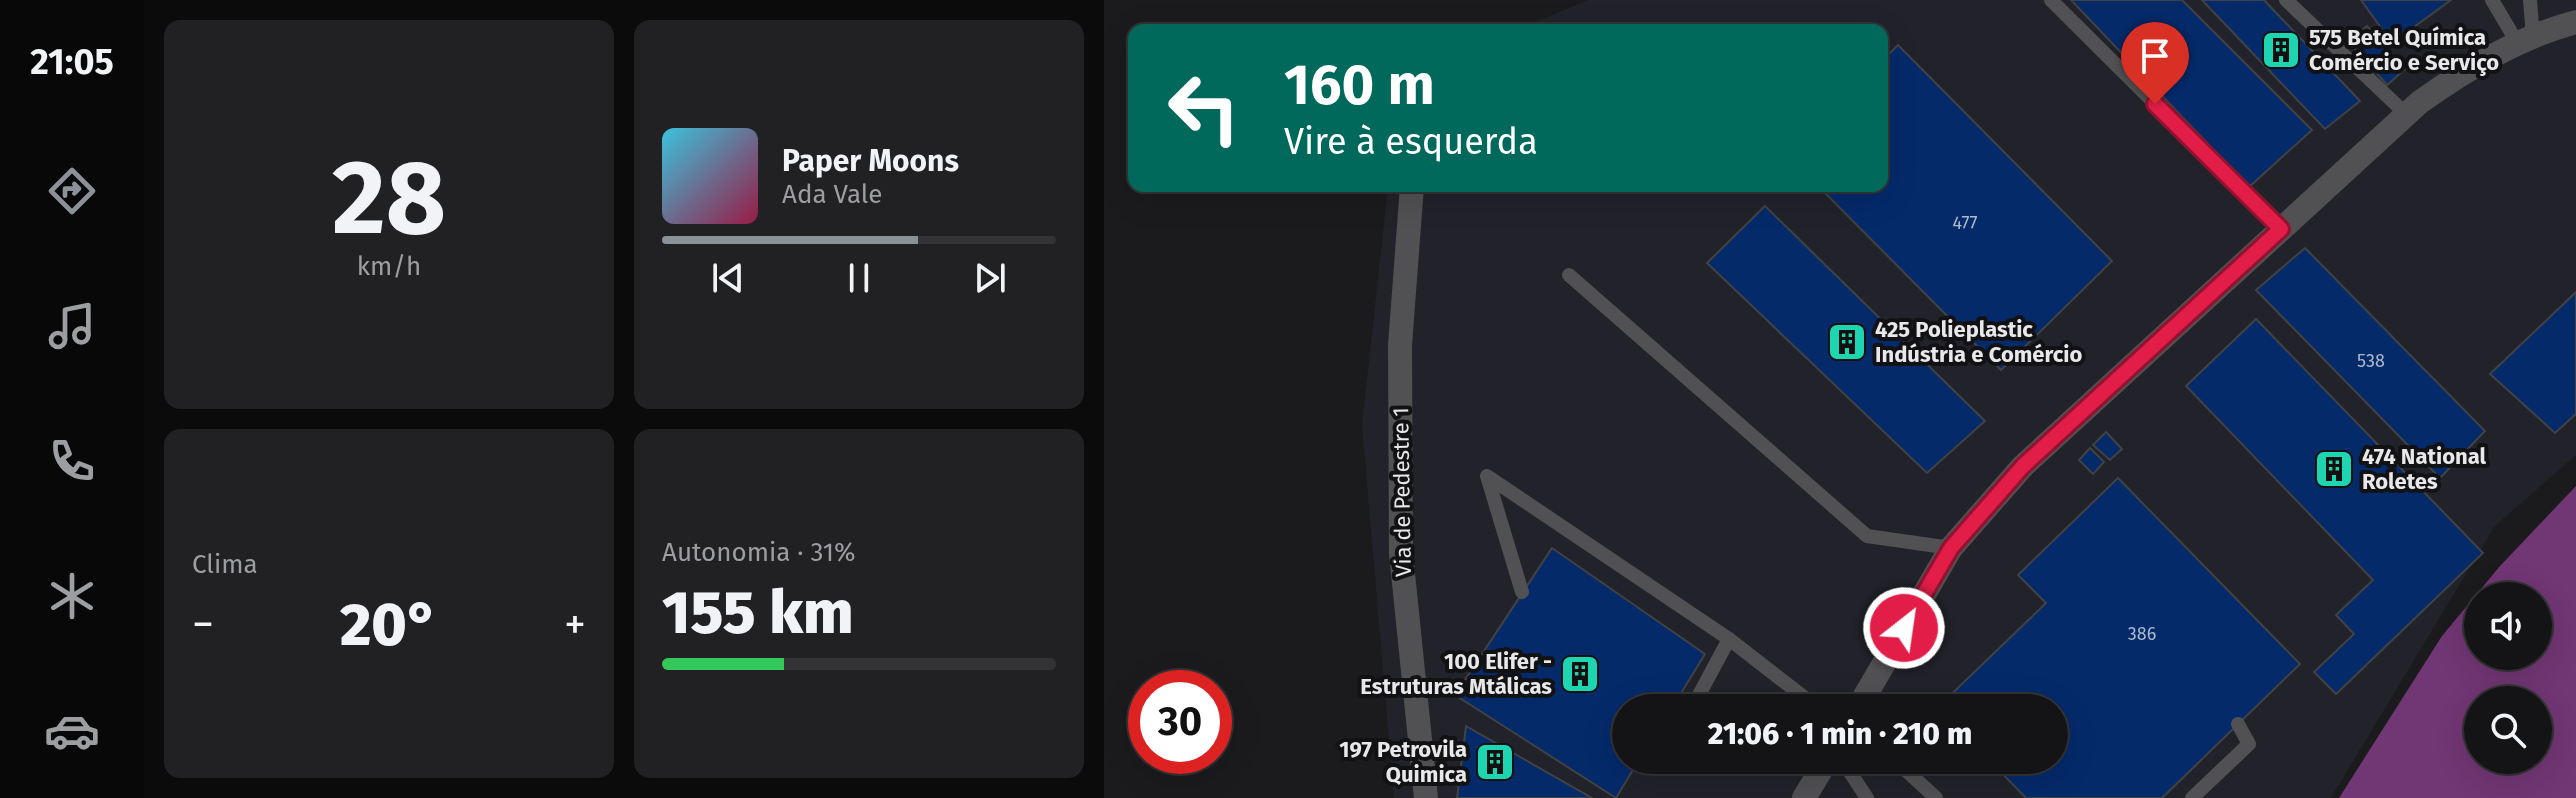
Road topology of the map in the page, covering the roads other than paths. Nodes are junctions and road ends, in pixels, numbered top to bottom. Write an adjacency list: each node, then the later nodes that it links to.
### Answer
1 (2051, 0): 9 (lane)
2 (2286, 0): 7 (lane)
3 (2492, 0): 6 (lane)
4 (2530, 0): 6 (lane)
5 (2576, 22): 6 (street)
6 (2525, 41): 7 (street)
7 (2406, 114): 9 (street)
8 (1412, 192): 21 (street, Via de Pedestre 1)
9 (2281, 229): 11 (street)
10 (1569, 275): 11 (lane)
11 (1951, 548): 16 (street)
12 (1522, 592): 13 (lane)
13 (1729, 639): 14 (lane); 15 (lane)
14 (1700, 694)
15 (1800, 694)
16 (1866, 694)
17 (2238, 724): 25 (lane)
18 (1819, 774): 22 (street)
19 (1851, 774): 23 (lane)
20 (1910, 774): 24 (lane)
21 (1426, 798)
22 (1804, 798)
23 (1867, 798)
24 (1936, 798)
25 (2192, 798)

